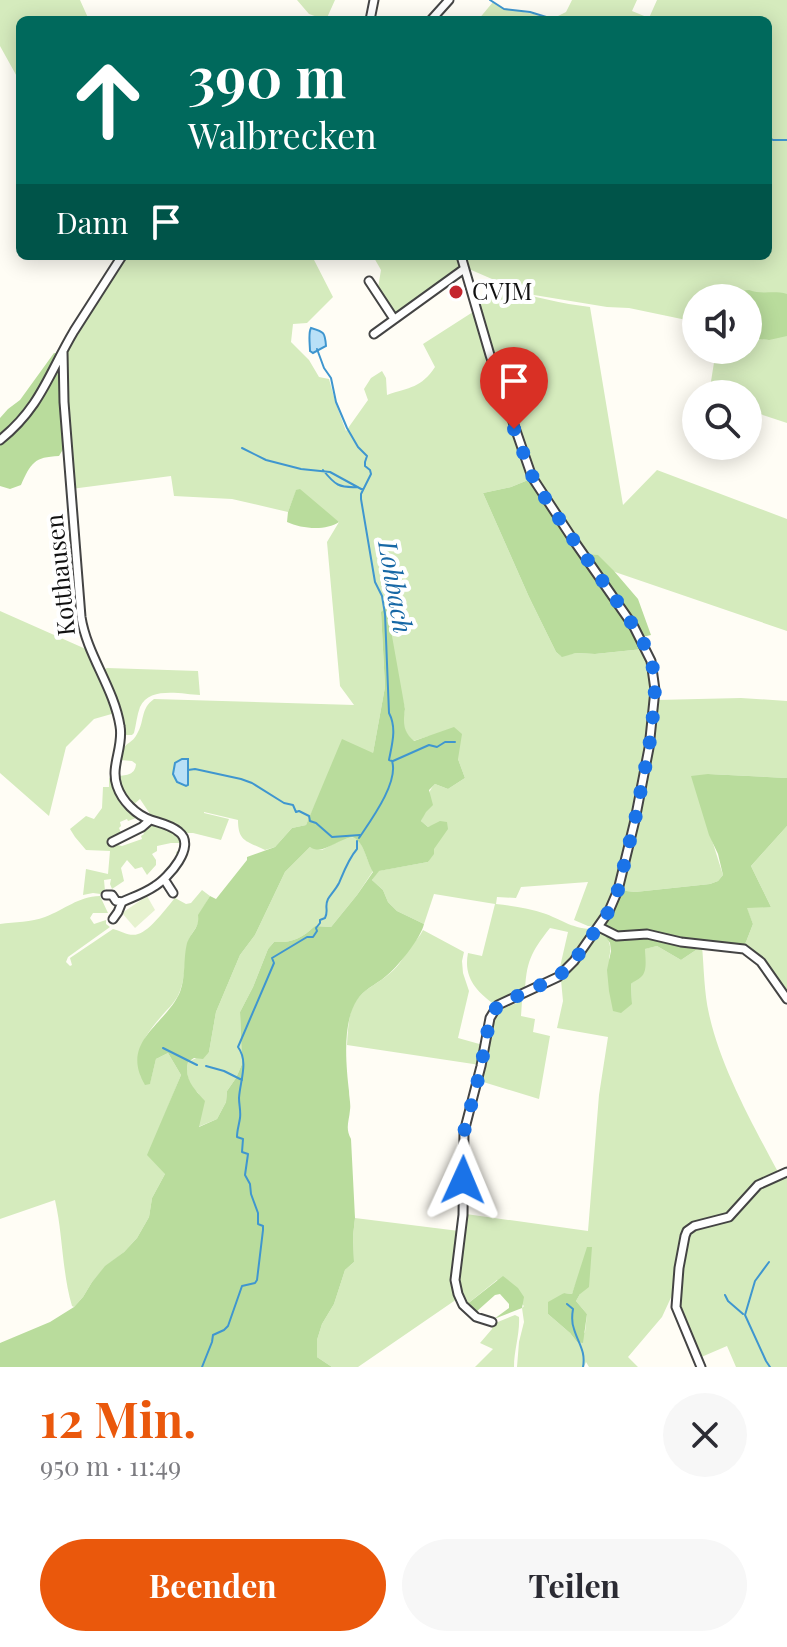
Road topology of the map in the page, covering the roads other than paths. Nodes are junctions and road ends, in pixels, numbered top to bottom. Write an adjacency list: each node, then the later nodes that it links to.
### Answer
1 (449, 0): 2 (street)
2 (435, 16)
3 (120, 260): 9 (street)
4 (462, 260): 5 (street)
5 (464, 269): 7 (street); 18 (street)
6 (369, 281): 7 (street)
7 (394, 319): 8 (street)
8 (374, 334)
9 (63, 352): 10 (street); 11 (street, Kotthausen)
10 (0, 440)
11 (150, 820): 12 (street); 13 (street, Kotthausen)
12 (112, 842)
13 (164, 879): 14 (street); 16 (street)
14 (173, 893)
15 (106, 895): 16 (street)
16 (122, 902): 17 (street)
17 (113, 919)
18 (599, 927): 19 (street); 21 (street)
19 (787, 999)
20 (787, 1172): 22 (street)
21 (492, 1322)
22 (701, 1367)

